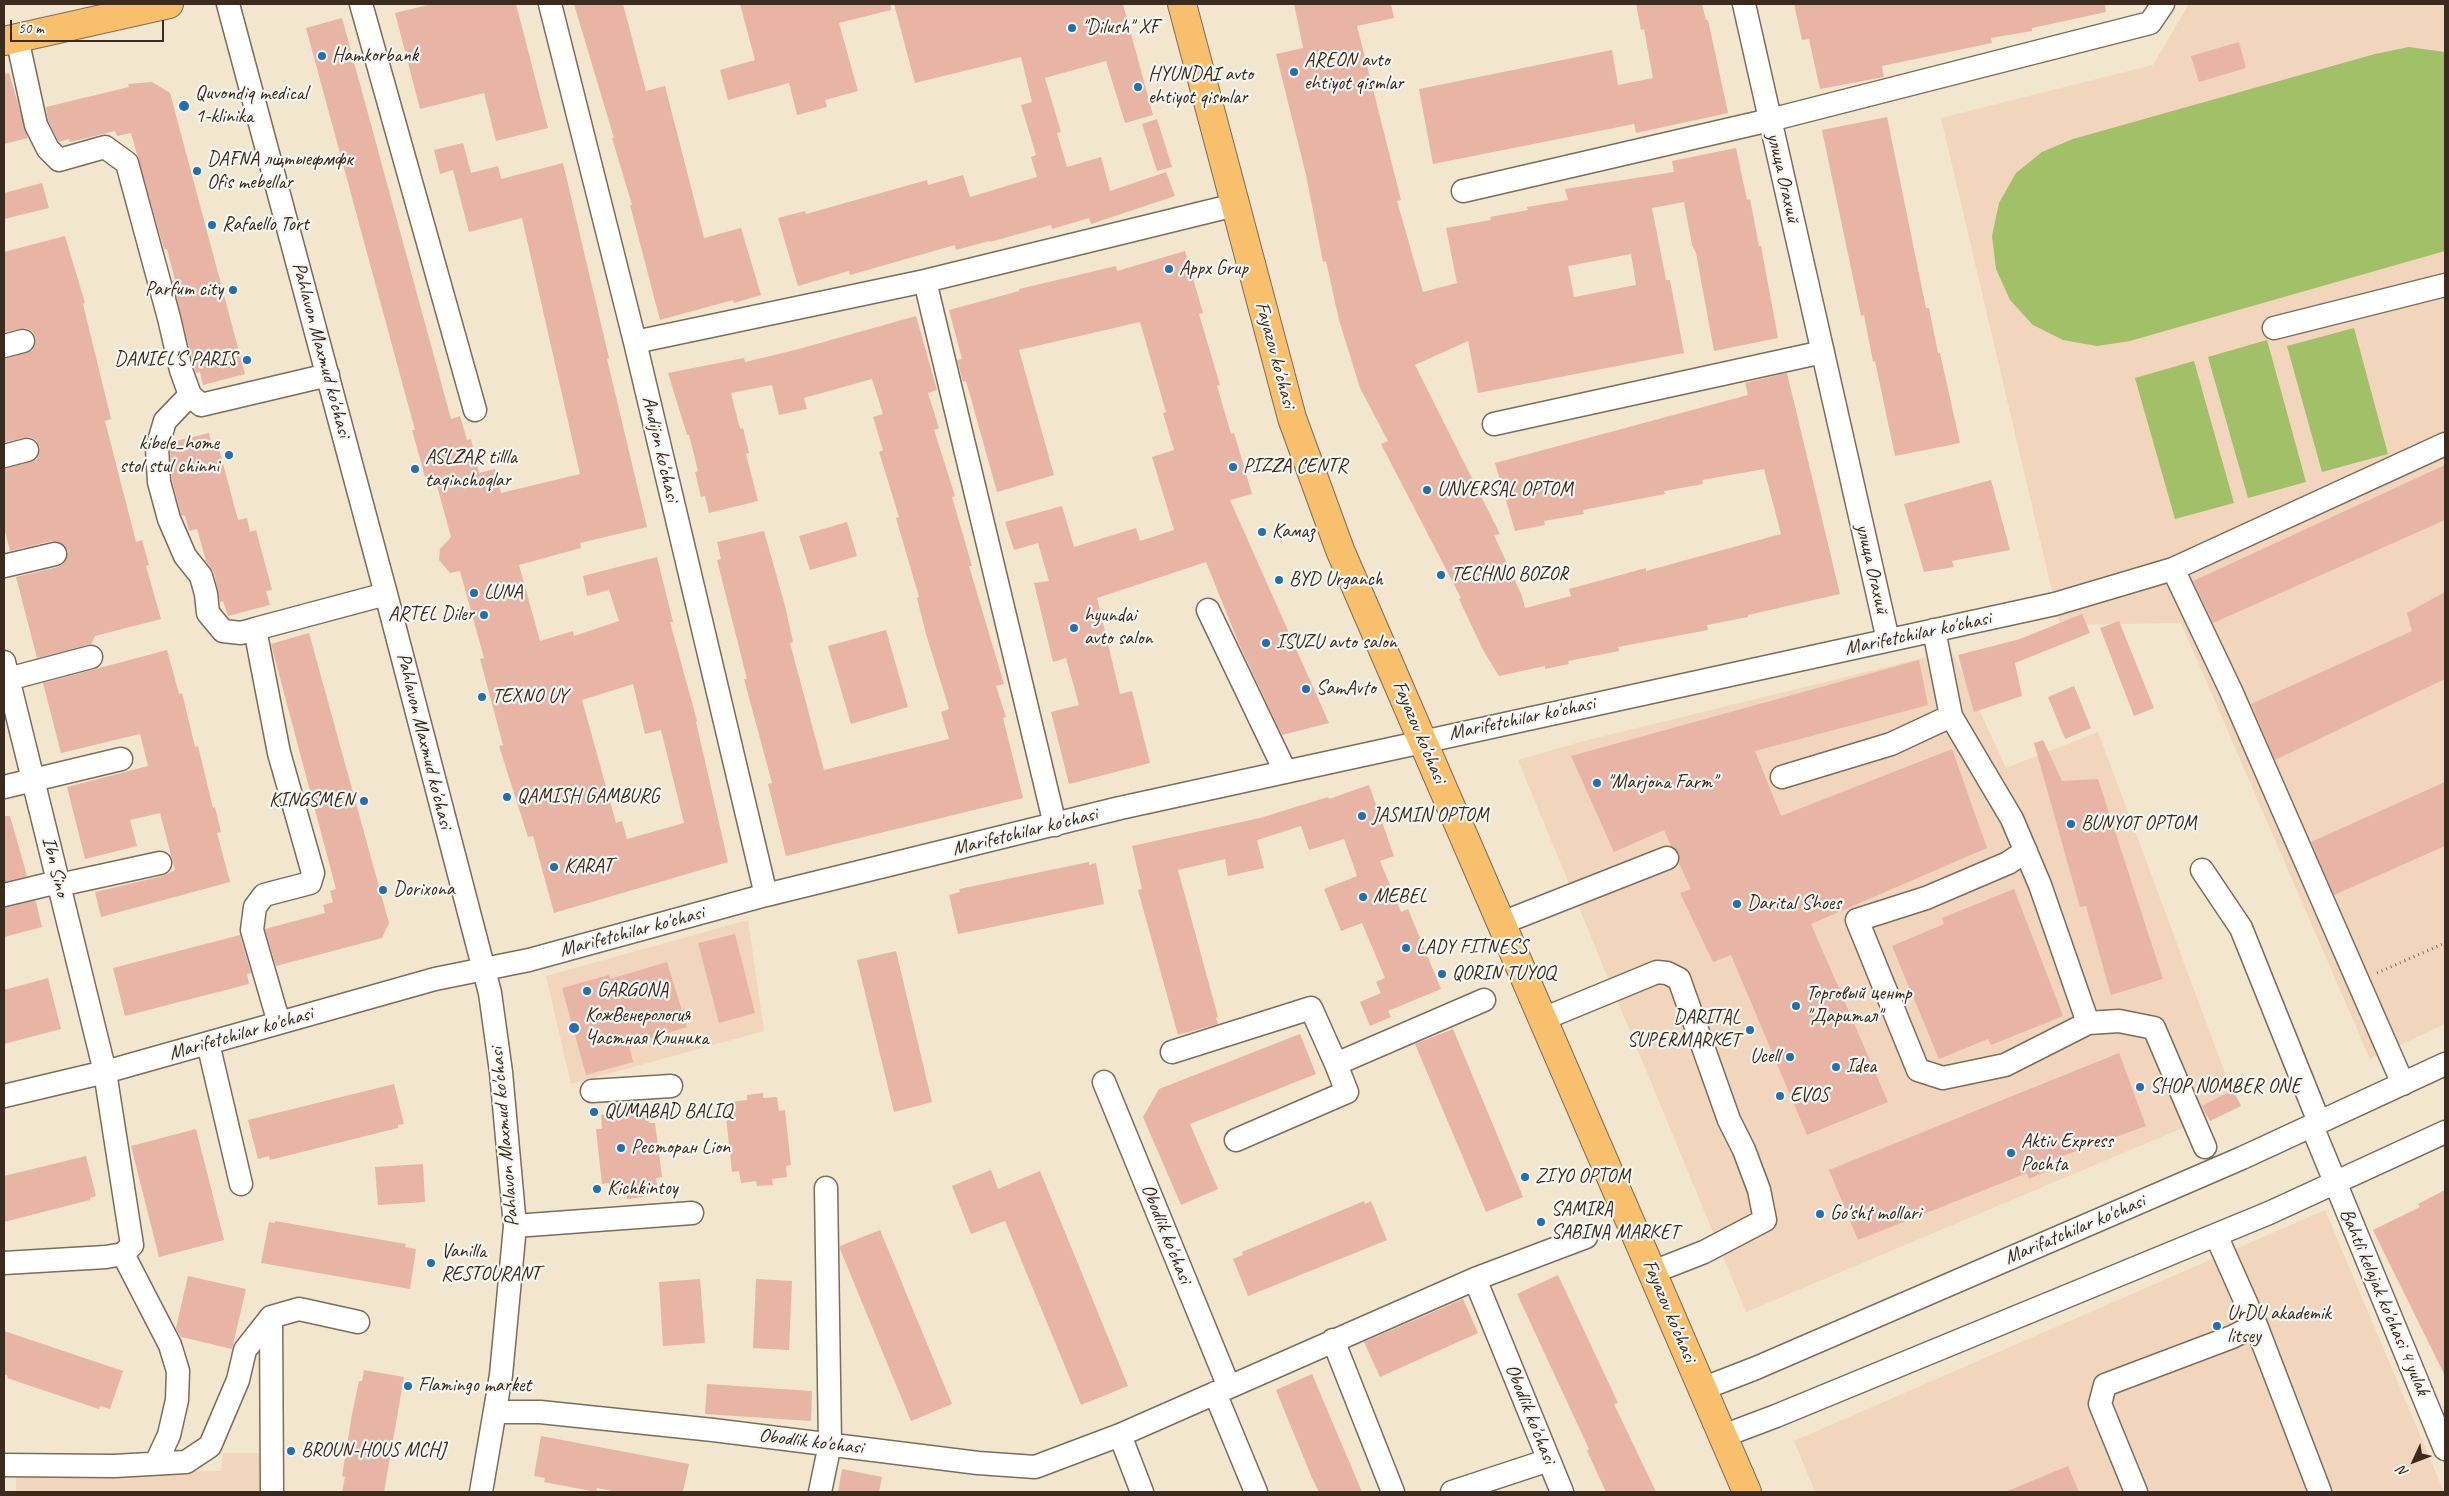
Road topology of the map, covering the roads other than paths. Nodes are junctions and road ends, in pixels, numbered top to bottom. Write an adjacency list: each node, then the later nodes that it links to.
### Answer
1 (169, 4): 8 (main road)
2 (228, 4): 17 (street, Pahlavon Maxmud ko'chasi)
3 (361, 4): 19 (street)
4 (550, 4): 15 (street, Andijon ko'chasi)
5 (1182, 4): 11 (main road, Fayazov ko'chasi)
6 (1744, 4): 9 (street, улица Огахий)
7 (2164, 4): 9 (street)
8 (10, 40): 18 (street)
9 (1770, 120): 10 (street); 16 (street, улица Огахий)
10 (1463, 191)
11 (1235, 205): 12 (street); 35 (main road, Fayazov ko'chasi)
12 (925, 281): 15 (street); 41 (street)
13 (2445, 285): 14 (street)
14 (2274, 328)
15 (635, 342): 48 (street, Andijon ko'chasi)
16 (1823, 352): 20 (street); 31 (street, улица Огахий)
17 (328, 375): 18 (street); 27 (street, Pahlavon Maxmud ko'chasi)
18 (190, 395): 29 (street)
19 (475, 410)
20 (1494, 424)
21 (2445, 444): 26 (street, Marifetchilar ko'chasi)
22 (27, 450): 23 (street)
23 (4, 456)
24 (55, 554): 25 (street)
25 (4, 566)
26 (2173, 569): 30 (street, Marifetchilar ko'chasi); 61 (street)
27 (386, 594): 29 (street); 50 (street, Pahlavon Maxmud ko'chasi)
28 (1208, 610): 37 (street)
29 (255, 629): 53 (street)
30 (1934, 630): 31 (street, Marifetchilar ko'chasi); 34 (street)
31 (1888, 640): 35 (street, Marifetchilar ko'chasi)
32 (91, 657): 33 (street)
33 (6, 673): 39 (street, Ibn Sino)
34 (1951, 716): 38 (street); 42 (street)
35 (1423, 741): 37 (street, Marifetchilar ko'chasi); 49 (main road, Fayazov ko'chasi)
36 (121, 759): 39 (street)
37 (1285, 771): 41 (street, Marifetchilar ko'chasi)
38 (1782, 777)
39 (33, 780): 40 (street); 46 (street, Ibn Sino)
40 (4, 787)
41 (1055, 825): 48 (street, Marifetchilar ko'chasi)
42 (2026, 851): 54 (street); 54 (street)
43 (1667, 858): 49 (street)
44 (160, 862): 46 (street)
45 (2202, 870): 65 (street, Bahtli kelajak ko'chasi 4 yulak)
46 (59, 883): 47 (street); 59 (street, Ibn Sino)
47 (4, 895)
48 (766, 895): 50 (street, Marifetchilar ko'chasi)
49 (1502, 923): 52 (main road, Fayazov ko'chasi)
50 (483, 968): 53 (street, Marifetchilar ko'chasi); 73 (street, Pahlavon Maxmud ko'chasi)
51 (1484, 1000): 57 (street)
52 (1543, 1019): 78 (main road, Fayazov ko'chasi); 78 (street)
53 (279, 1023): 55 (street, Marifetchilar ko'chasi)
54 (2088, 1023): 68 (street)
55 (208, 1043): 59 (street, Marifetchilar ko'chasi); 70 (street)
56 (1172, 1052): 57 (street)
57 (1336, 1064): 67 (street)
58 (2445, 1064): 61 (street, Marifatchilar ko'chasi)
59 (105, 1072): 64 (street, Marifetchilar ko'chasi); 76 (street, Ibn Sino)
60 (1104, 1082): 85 (street, Obodlik ko'chasi)
61 (2402, 1084): 65 (street, Marifatchilar ko'chasi)
62 (671, 1086): 63 (street)
63 (592, 1090)
64 (4, 1096)
65 (2315, 1124): 69 (street, Bahtli kelajak ko'chasi 4 yulak); 84 (street, Marifatchilar ko'chasi)
66 (2445, 1132): 69 (street)
67 (1236, 1140)
68 (2205, 1147)
69 (2334, 1183): 74 (street); 87 (street, Bahtli kelajak ko'chasi 4 yulak)
70 (241, 1184)
71 (826, 1188): 90 (street)
72 (692, 1213): 73 (street)
73 (515, 1226): 86 (street, Pahlavon Maxmud ko'chasi)
74 (2216, 1235): 82 (street); 89 (street)
75 (1586, 1237): 79 (street, Obodlik ko'chasi)
76 (123, 1254): 77 (street); 93 (street)
77 (4, 1263)
78 (1652, 1272): 84 (main road, Fayazov ko'chasi)
79 (1475, 1279): 83 (street, Obodlik ko'chasi); 92 (street, Obodlik ko'chasi)
80 (270, 1317): 81 (street); 93 (street); 95 (street)
81 (358, 1322)
82 (2256, 1325): 104 (street); 105 (street)
83 (1333, 1340): 85 (street, Obodlik ko'chasi); 100 (street)
84 (1702, 1388): 89 (main road, Fayazov ko'chasi)
85 (1222, 1390): 88 (street, Obodlik ko'chasi); 99 (street, Obodlik ko'chasi)
86 (495, 1412): 90 (street, Obodlik ko'chasi); 96 (street, Pahlavon Maxmud ko'chasi)
87 (2439, 1413): 91 (street, Bahtli kelajak ko'chasi 4 yulak)
88 (1120, 1434): 90 (street, Obodlik ko'chasi); 98 (street)
89 (1723, 1436): 103 (main road, Fayazov ko'chasi)
90 (830, 1444): 97 (street)
91 (2445, 1450)
92 (1549, 1460): 101 (street); 102 (street, Obodlik ko'chasi)
93 (156, 1463): 94 (street)
94 (4, 1465)
95 (272, 1492)
96 (481, 1492)
97 (820, 1492)
98 (1142, 1492)
99 (1256, 1492)
100 (1393, 1492)
101 (1452, 1492)
102 (1562, 1492)
103 (1747, 1492)
104 (2136, 1492)
105 (2320, 1492)

